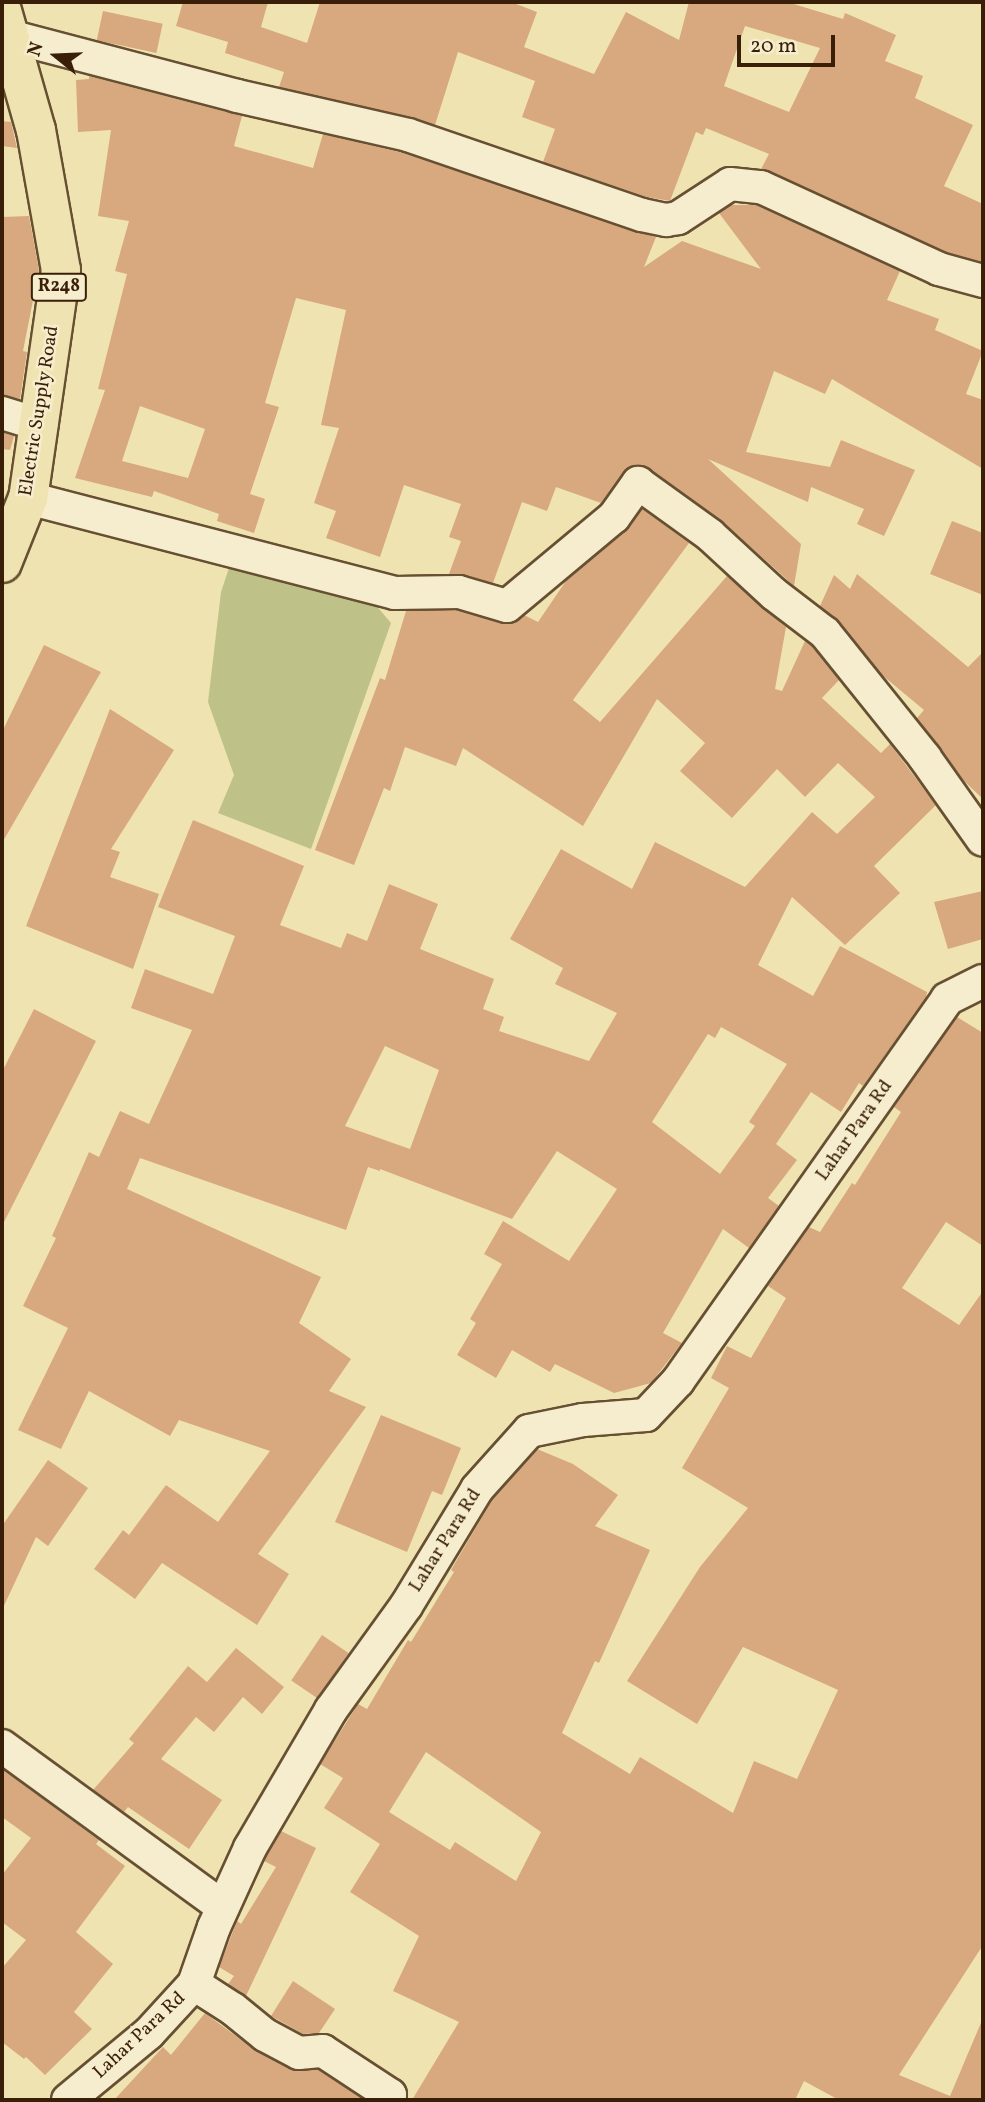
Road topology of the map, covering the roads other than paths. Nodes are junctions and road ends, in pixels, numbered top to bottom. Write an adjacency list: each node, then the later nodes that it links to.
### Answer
1 (5, 23): 2 (street); 4 (main road, Electric Supply Road / R248)
2 (983, 281)
3 (2, 412): 4 (street)
4 (41, 425): 5 (main road, Electric Supply Road / R248)
5 (28, 498): 6 (main road, Electric Supply Road / R248); 7 (street)
6 (2, 563)
7 (983, 840)
8 (983, 981): 10 (street, Lahar Para Rd)
9 (2, 1746): 10 (street)
10 (223, 1907): 11 (street, Lahar Para Rd)
11 (194, 1984): 12 (street, Lahar Para Rd); 13 (street)
12 (68, 2100)
13 (389, 2100)

